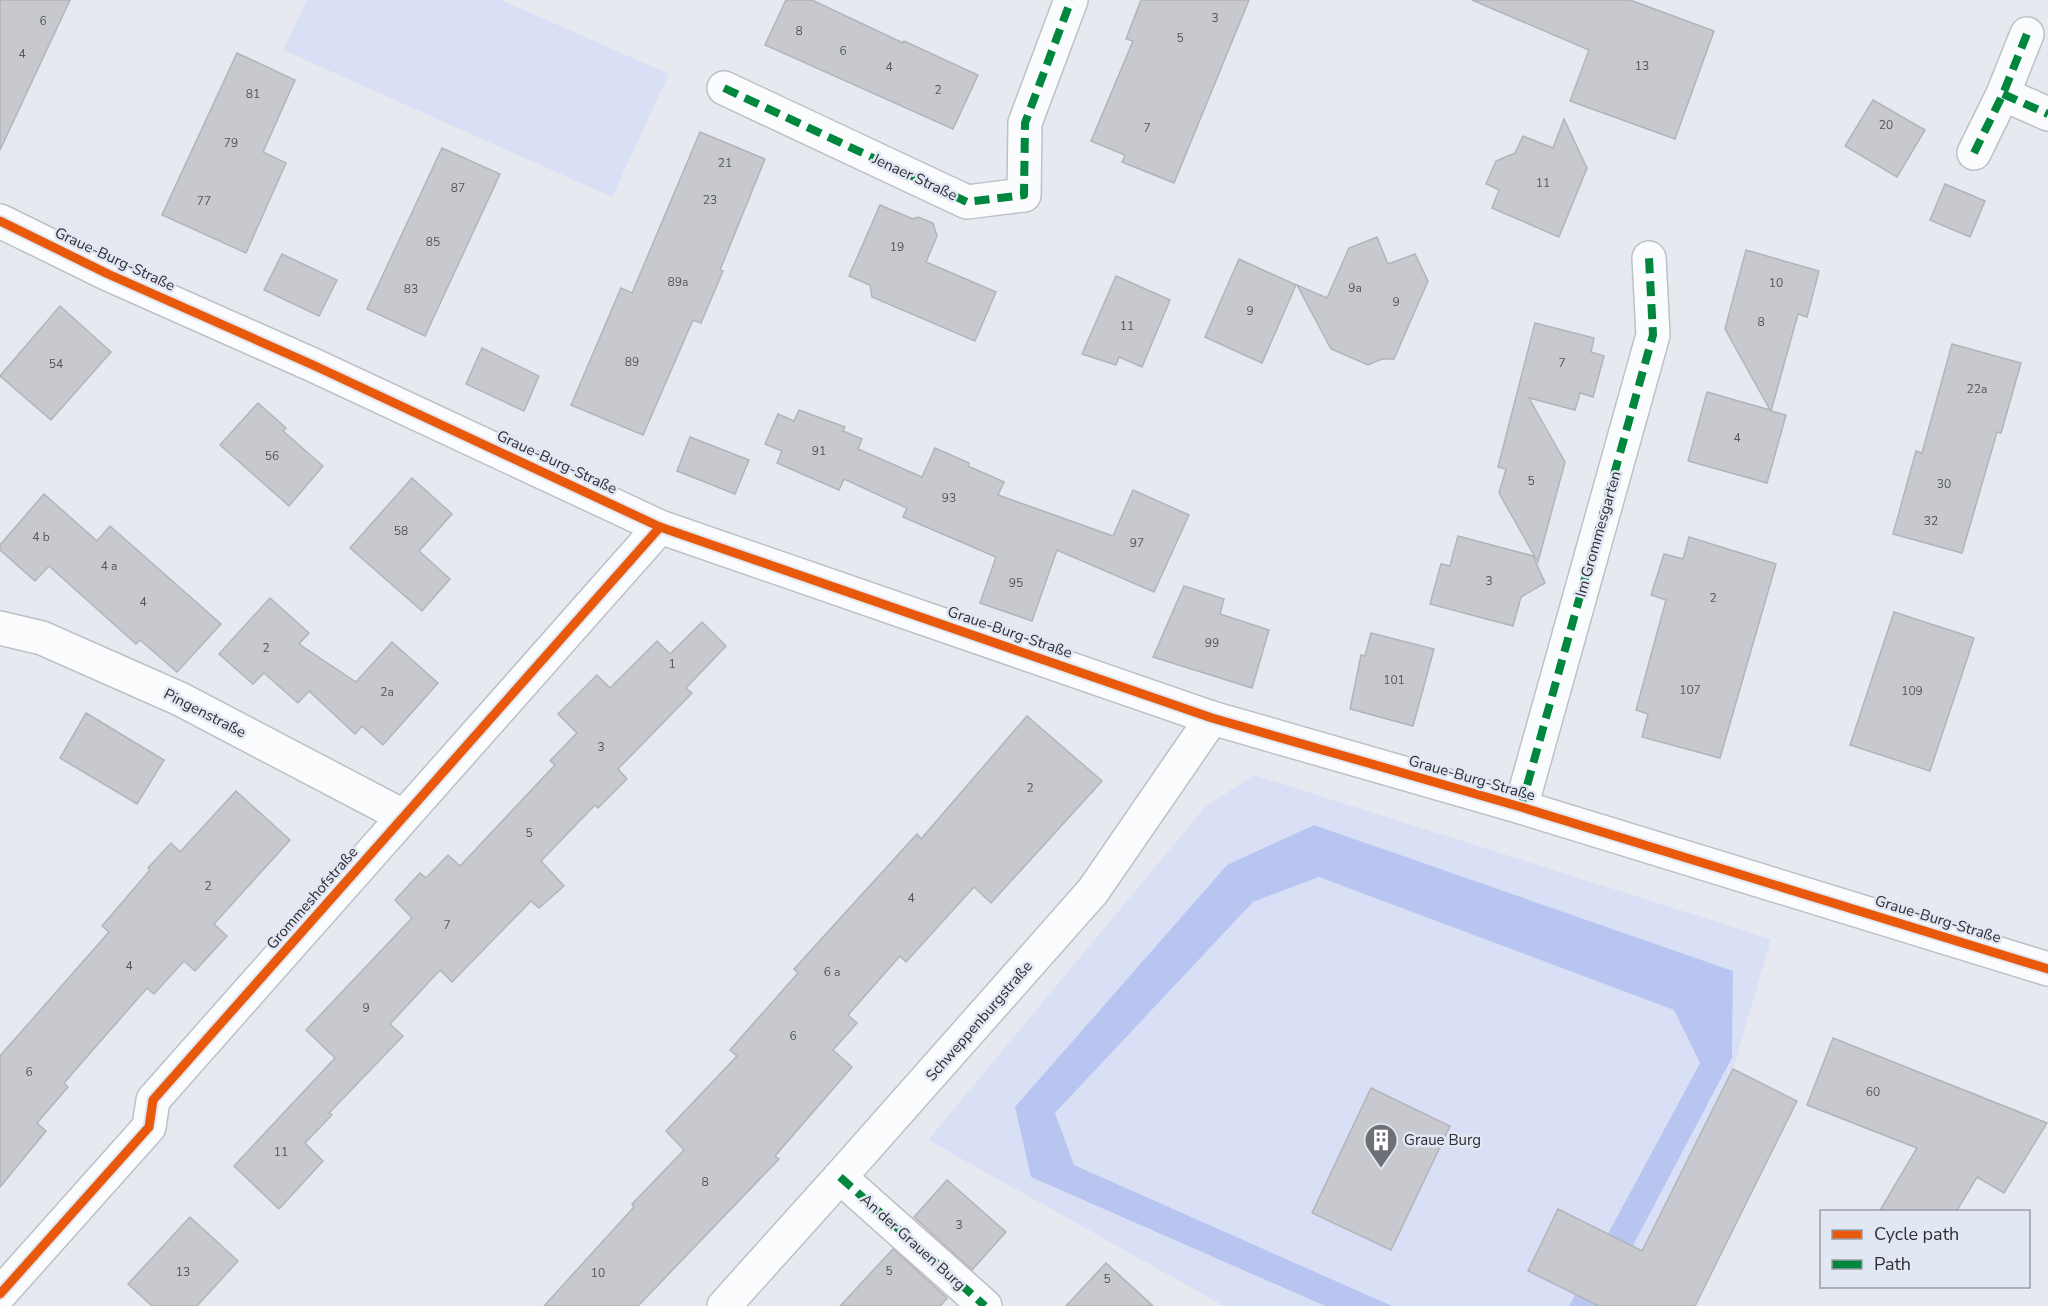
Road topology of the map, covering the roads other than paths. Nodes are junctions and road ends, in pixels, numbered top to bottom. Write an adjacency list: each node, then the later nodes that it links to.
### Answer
1 (1071, 0): 3 (street, Jenaer Straße)
2 (2027, 34): 4 (street)
3 (724, 88)
4 (2003, 94): 5 (street); 6 (street)
5 (2048, 114)
6 (1974, 153)
7 (0, 221): 9 (street, Graue-Burg-Straße)
8 (1649, 258): 12 (street, Im Grommesgarten)
9 (660, 527): 11 (street, Graue-Burg-Straße); 13 (street, Grommeshofstraße)
10 (0, 628): 13 (street, Pingenstraße)
11 (1212, 718): 12 (street, Graue-Burg-Straße); 15 (street, Schweppenburgstraße)
12 (1521, 807): 14 (street, Graue-Burg-Straße)
13 (403, 816): 16 (street, Grommeshofstraße)
14 (2048, 969)
15 (840, 1177): 17 (street, Schweppenburgstraße); 18 (street, An der Grauen Burg)
16 (0, 1294)
17 (724, 1306)
18 (985, 1306)

